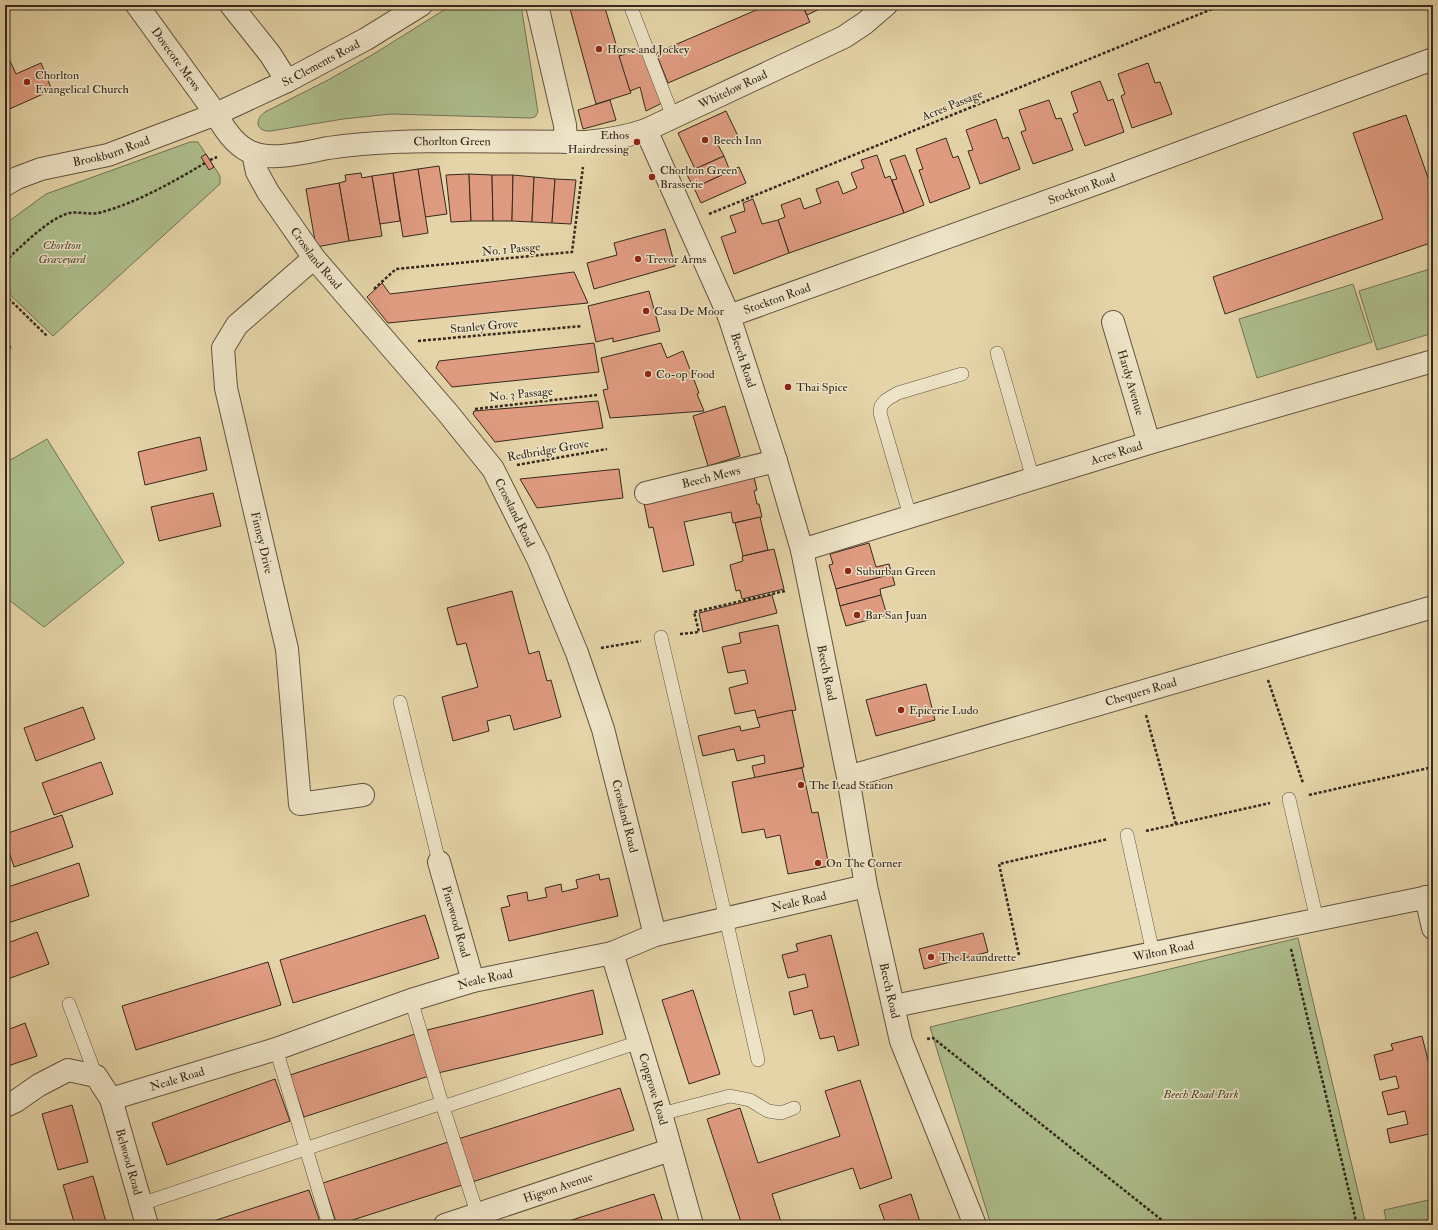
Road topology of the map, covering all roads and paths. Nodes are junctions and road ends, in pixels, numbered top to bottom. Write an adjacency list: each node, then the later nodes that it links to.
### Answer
1 (137, 5): 10 (street, Dovecote Mews)
2 (231, 5): 9 (street)
3 (421, 5): 9 (street, St Clements Road)
4 (537, 5): 13 (street)
5 (886, 5): 11 (street, Whitelow Road)
6 (1222, 5): 17 (path, Acres Passage)
7 (635, 6): 11 (lane)
8 (1433, 58): 22 (street, Stockton Road)
9 (287, 81): 10 (street, St Clements Road)
10 (216, 114): 14 (street, Chorlton Green); 16 (street, Brookburn Road)
11 (673, 117): 12 (street, Whitelow Road)
12 (646, 130): 13 (street, Whitelow Road); 17 (street, Beech Road)
13 (576, 142): 14 (street, Chorlton Green); 21 (path, No. 1 Passge)
14 (253, 153): 18 (street, Crossland Road)
15 (205, 163): 19 (path)
16 (5, 185)
17 (688, 222): 22 (street, Beech Road)
18 (314, 258): 21 (street, Crossland Road); 49 (street, Finney Drive)
19 (5, 260)
20 (5, 294): 25 (path)
21 (356, 306): 26 (street, Crossland Road)
22 (729, 316): 34 (street, Beech Road)
23 (1113, 322): 32 (street, Hardy Avenue)
24 (582, 326): 26 (path, Stanley Grove)
25 (47, 336)
26 (388, 344): 31 (street, Crossland Road)
27 (997, 353): 36 (lane)
28 (1433, 361): 32 (street, Acres Road)
29 (962, 374): 38 (lane)
30 (597, 395): 31 (path, No. 3 Passage)
31 (447, 412): 35 (street, Crossland Road)
32 (1149, 443): 36 (street, Acres Road)
33 (607, 449): 35 (path, Redbridge Grove)
34 (776, 461): 37 (street, Beech Mews); 39 (street, Beech Road)
35 (493, 469): 43 (street, Crossland Road)
36 (1033, 479): 38 (street, Acres Road)
37 (646, 493)
38 (910, 516): 39 (street, Acres Road)
39 (802, 550): 40 (street, Beech Road)
40 (809, 585): 42 (path); 48 (street, Beech Road)
41 (1433, 607): 44 (street, Chequers Road)
42 (661, 637): 43 (path); 57 (lane)
43 (577, 653): 61 (street, Crossland Road)
44 (1261, 657): 45 (street, Chequers Road); 50 (path)
45 (1139, 693): 48 (street, Chequers Road); 52 (path)
46 (400, 702): 54 (lane)
47 (1433, 767): 50 (path)
48 (848, 777): 55 (street, Beech Road)
49 (363, 795)
50 (1307, 795): 51 (path)
51 (1289, 799): 52 (path); 58 (lane)
52 (1176, 824): 53 (path)
53 (1127, 835): 63 (lane); 64 (path)
54 (439, 862): 65 (street, Pinewood Road)
55 (866, 886): 57 (street, Neale Road); 68 (street, Beech Road)
56 (1429, 896): 58 (street, Wilton Road); 60 (street)
57 (726, 919): 61 (street, Neale Road); 72 (lane)
58 (1316, 920): 59 (street, Wilton Road)
59 (1286, 926): 63 (street, Wilton Road); 89 (path)
60 (1433, 928)
61 (655, 935): 62 (street, Neale Road)
62 (612, 953): 65 (street, Neale Road); 70 (street, Copgrove Road)
63 (1153, 954): 64 (street, Wilton Road)
64 (1024, 980): 68 (street, Wilton Road)
65 (473, 981): 66 (street, Neale Road)
66 (411, 1000): 71 (street, Neale Road); 75 (lane)
67 (69, 1004): 73 (lane)
68 (894, 1006): 69 (street, Beech Road)
69 (901, 1041): 87 (street, Beech Road); 88 (path)
70 (639, 1042): 75 (lane); 78 (street, Copgrove Road)
71 (276, 1049): 74 (street, Neale Road); 79 (lane)
72 (758, 1060)
73 (96, 1076): 74 (street, Belwood Road); 76 (street)
74 (111, 1099): 81 (street, Belwood Road)
75 (442, 1105): 79 (lane); 82 (lane)
76 (5, 1106)
77 (794, 1108): 78 (lane)
78 (661, 1114): 80 (street, Copgrove Road)
79 (306, 1149): 81 (lane); 84 (lane)
80 (670, 1150): 82 (street, Higson Avenue); 86 (street, Copgrove Road)
81 (141, 1204): 83 (street, Belwood Road)
82 (479, 1220): 85 (street, Higson Avenue)
83 (147, 1225)
84 (329, 1225)
85 (445, 1225)
86 (692, 1225)
87 (975, 1225)
88 (1168, 1225)
89 (1357, 1225)

